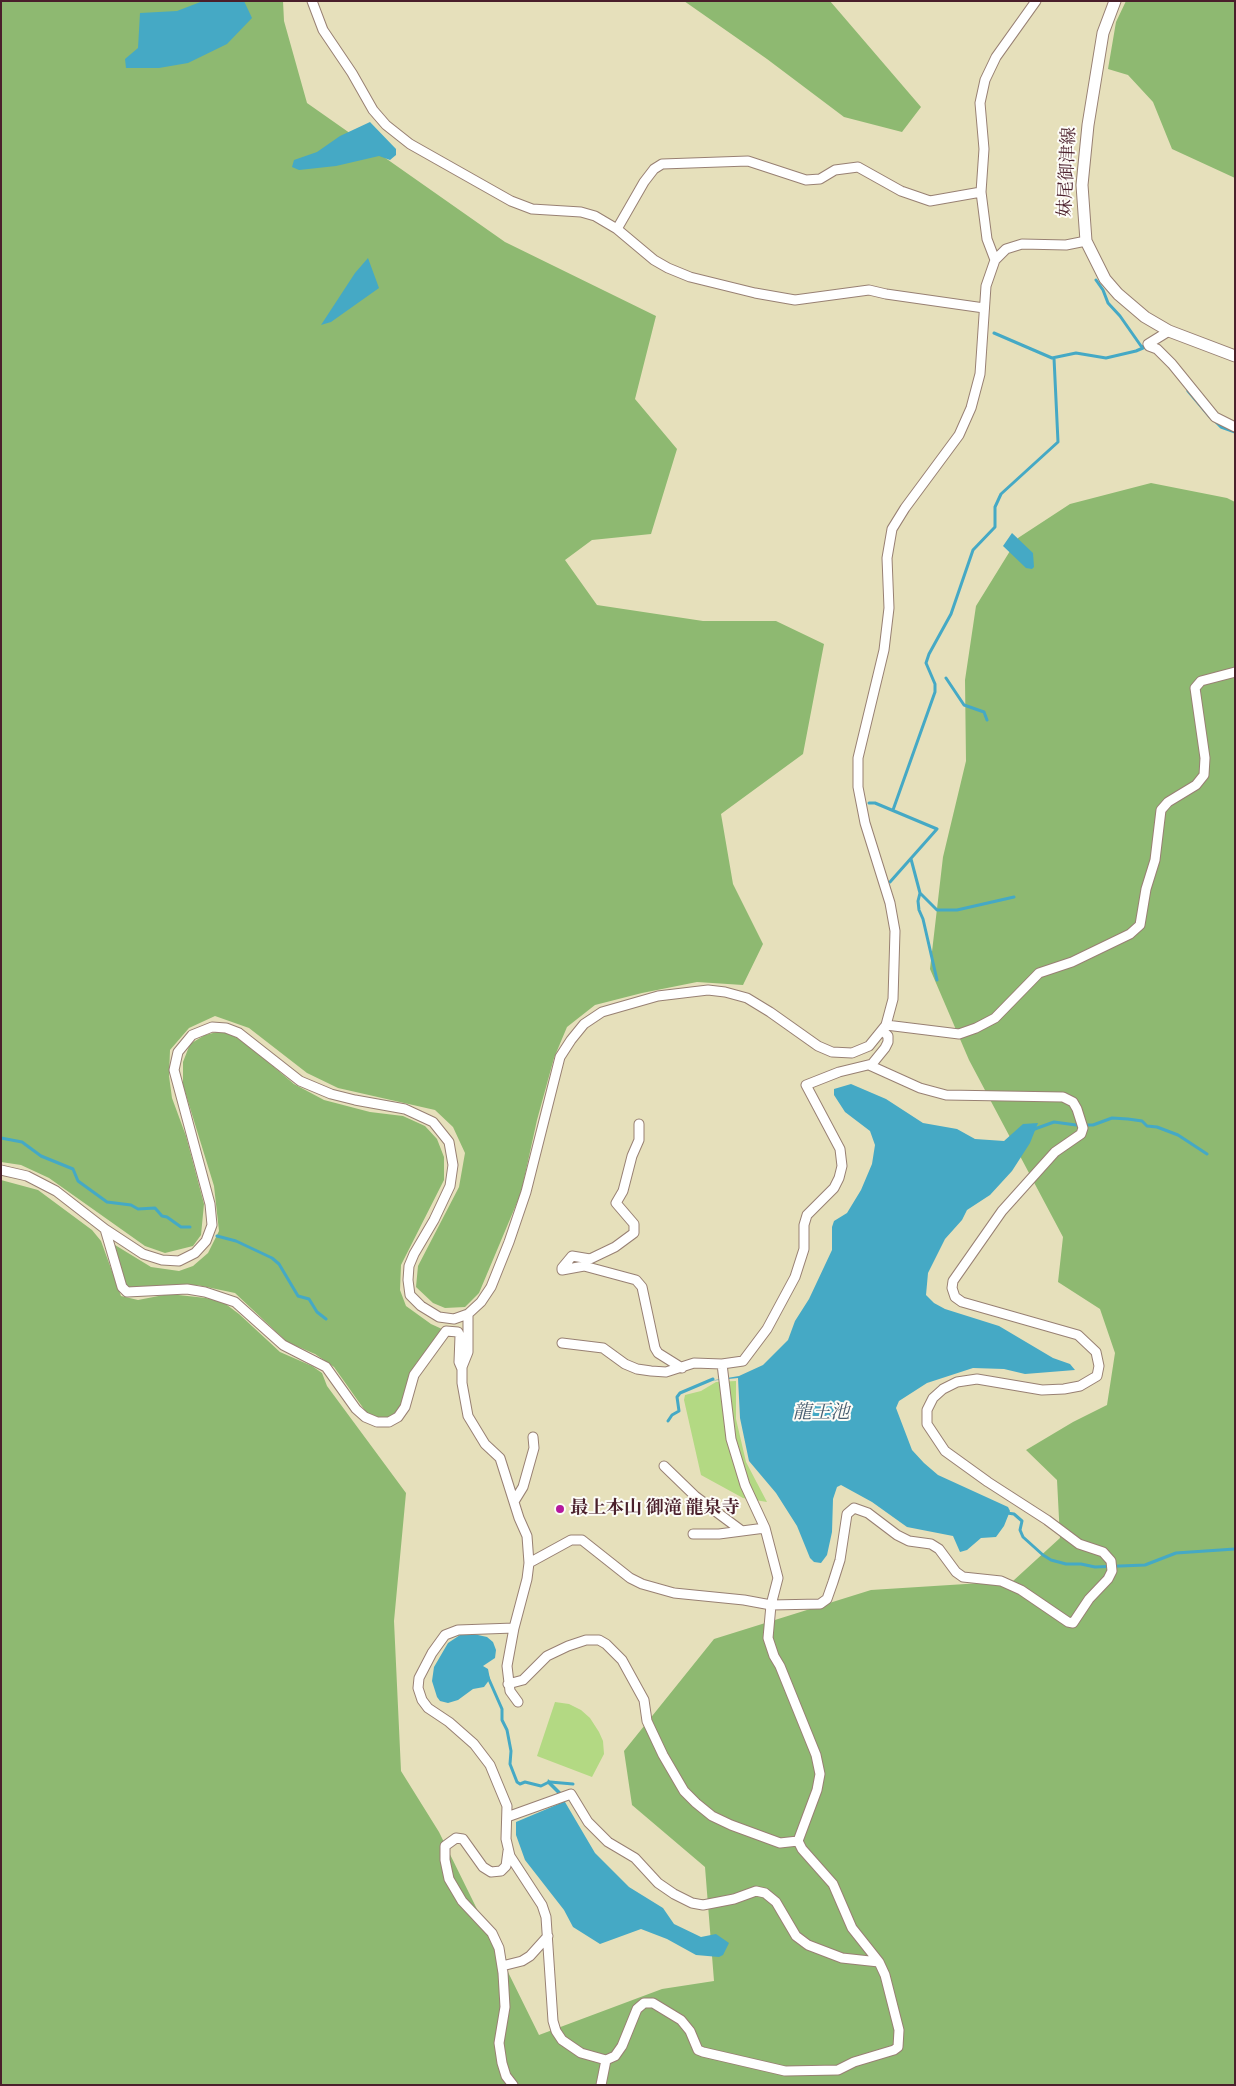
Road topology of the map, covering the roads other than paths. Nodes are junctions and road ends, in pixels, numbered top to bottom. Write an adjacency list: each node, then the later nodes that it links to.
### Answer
1 (312, 1): 5 (street)
2 (1036, 1): 4 (street)
3 (1115, 1): 6 (main road, 妹尾御津線)
4 (982, 192): 5 (street); 7 (street)
5 (617, 229): 8 (street)
6 (1086, 241): 7 (street); 9 (main road, 妹尾御津線)
7 (995, 260): 8 (street)
8 (984, 308): 13 (street)
9 (1169, 331): 10 (main road, 妹尾御津線); 11 (street)
10 (1235, 356)
11 (1235, 428)
12 (1235, 672): 13 (street)
13 (884, 1028): 14 (street); 18 (street)
14 (869, 1065): 20 (street); 30 (street)
15 (639, 1124): 21 (street)
16 (1, 1170): 17 (street)
17 (105, 1229): 18 (street); 22 (street)
18 (468, 1314): 22 (street)
19 (562, 1343): 21 (street)
20 (722, 1364): 21 (street); 26 (street)
21 (682, 1368)
22 (462, 1369): 25 (street)
23 (533, 1437): 25 (street)
24 (664, 1466): 27 (street)
25 (515, 1500): 29 (street)
26 (765, 1528): 27 (street); 30 (street)
27 (742, 1531): 28 (street)
28 (693, 1534)
29 (528, 1563): 30 (street); 31 (street)
30 (771, 1605): 35 (street)
31 (514, 1628): 32 (street); 34 (street)
32 (508, 1684): 33 (street); 35 (street)
33 (518, 1702)
34 (507, 1817): 36 (street); 38 (street)
35 (798, 1841): 38 (street)
36 (508, 1849): 37 (street); 39 (street)
37 (548, 1936): 39 (street); 40 (street)
38 (880, 1962): 40 (street)
39 (502, 1966): 41 (street)
40 (606, 2060): 42 (street)
41 (513, 2085)
42 (601, 2085)

